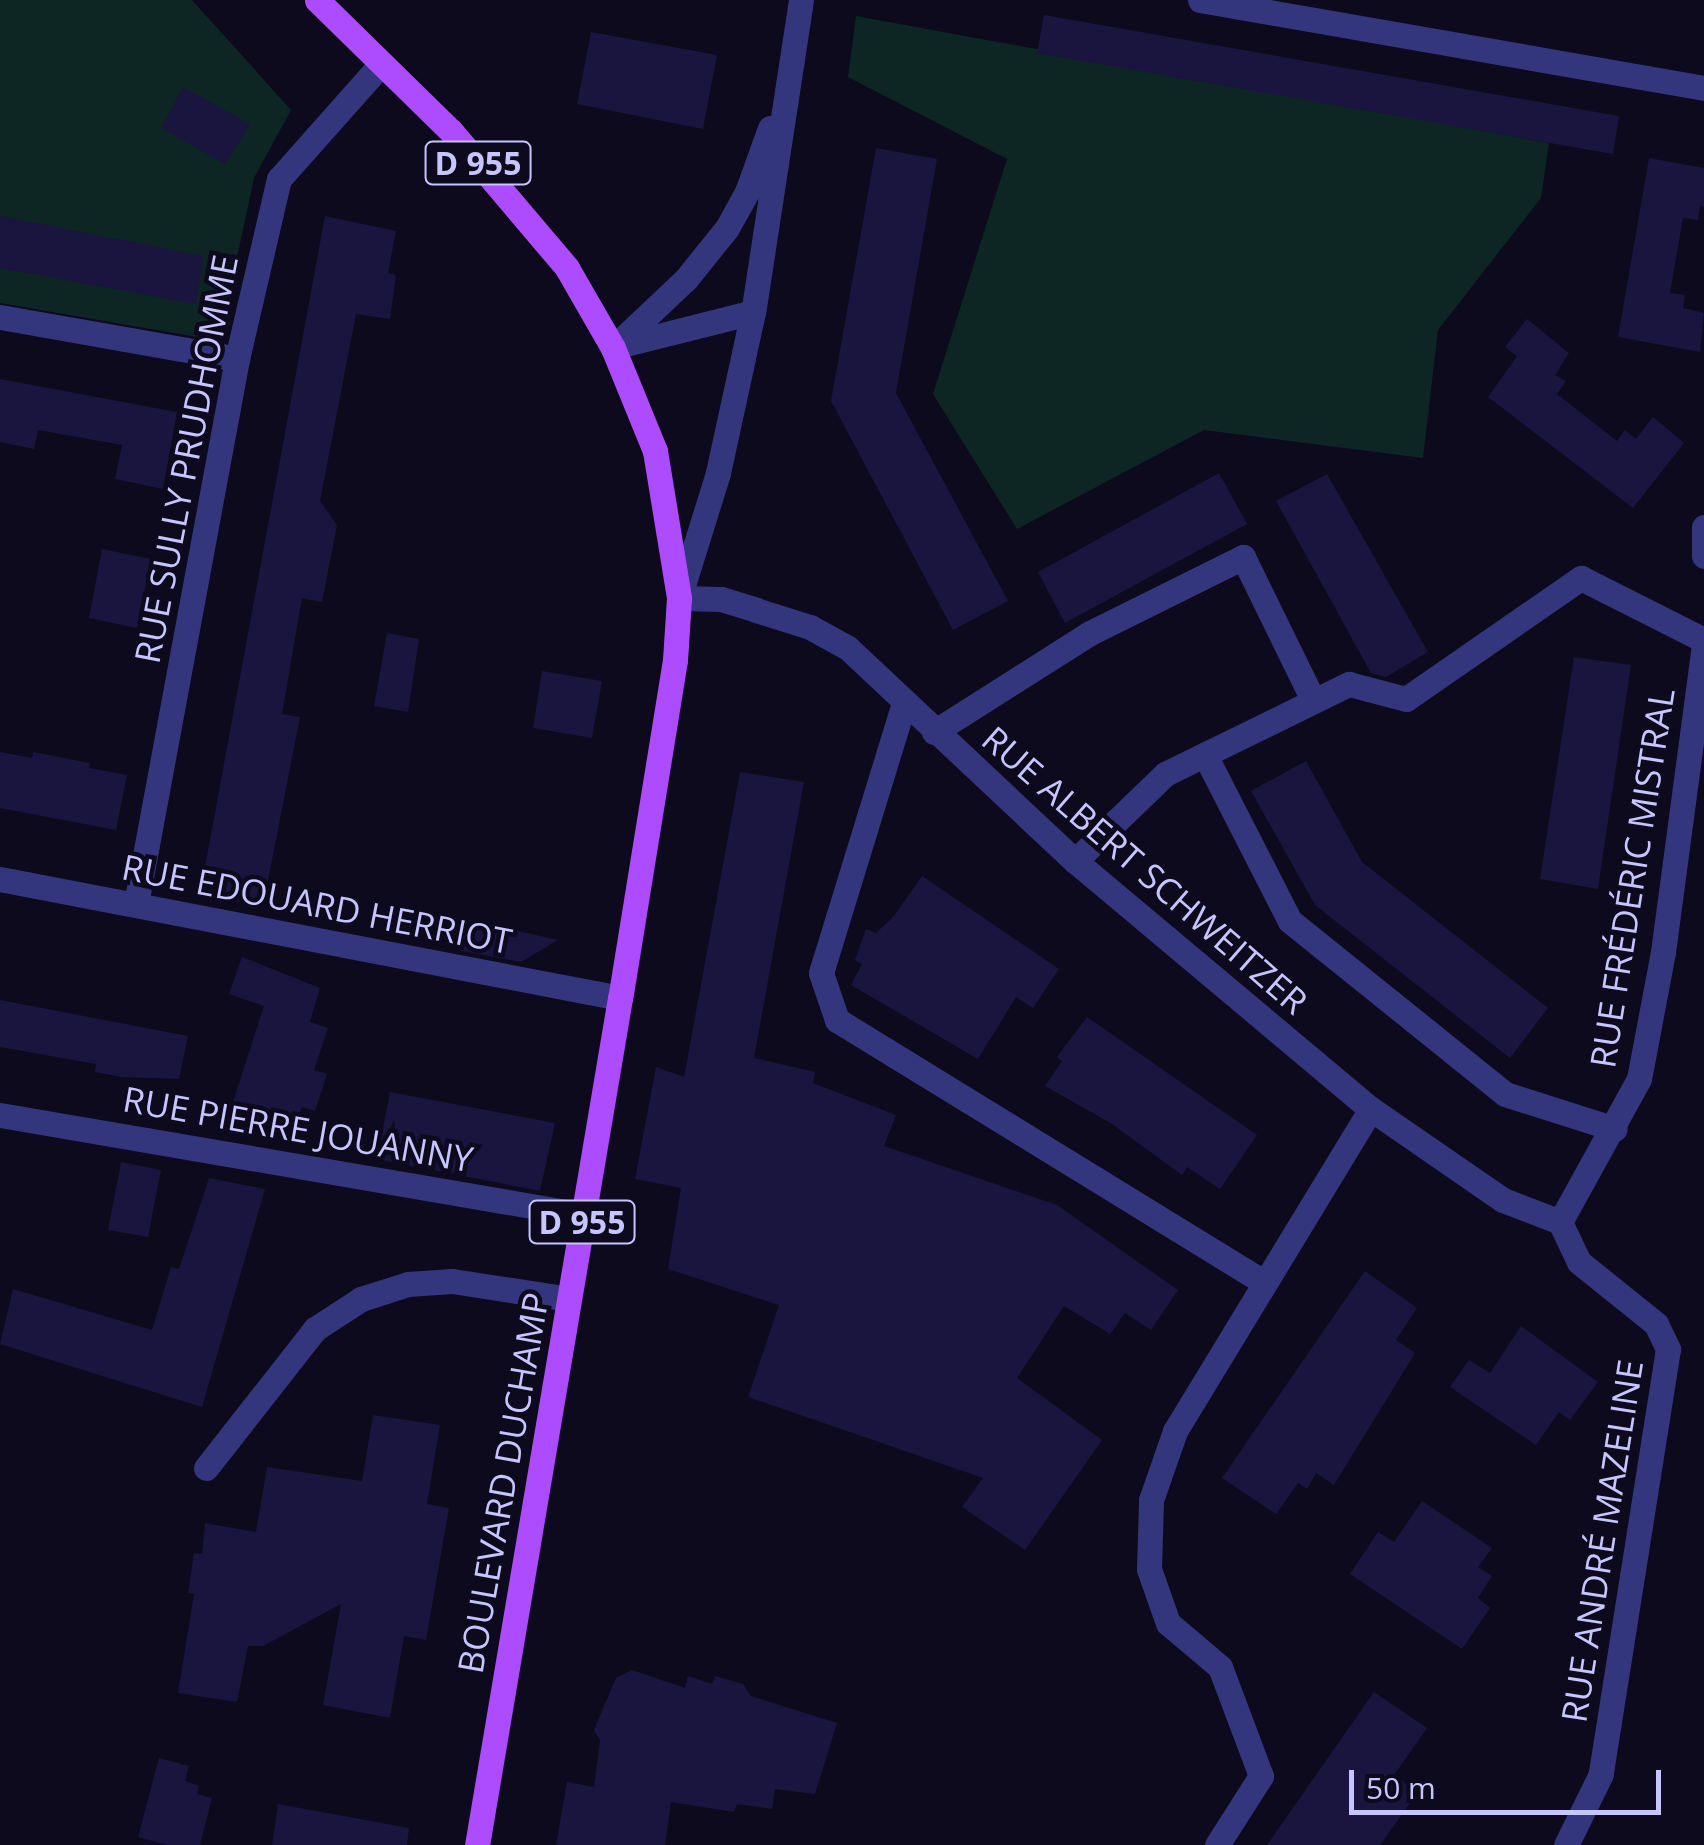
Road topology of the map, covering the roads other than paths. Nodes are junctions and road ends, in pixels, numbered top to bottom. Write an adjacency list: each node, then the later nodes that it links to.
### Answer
1 (317, 0): 4 (main road, D 955)
2 (801, 0): 5 (street, BOULEVARD DUCHAMP)
3 (1200, 0): 6 (street)
4 (381, 64): 9 (main road, D 955); 10 (street, RUE SULLY PRUDHOMME)
5 (790, 71): 7 (street, BOULEVARD DUCHAMP); 9 (street, BOULEVARD DUCHAMP)
6 (1704, 88)
7 (753, 312): 9 (street); 13 (street, BOULEVARD DUCHAMP)
8 (0, 317): 10 (street)
9 (614, 348): 13 (main road, BOULEVARD DUCHAMP / D 955)
10 (237, 359): 21 (street, RUE SULLY PRUDHOMME)
11 (1704, 527): 12 (street)
12 (1704, 556)
13 (679, 598): 16 (street, RUE ALBERT SCHWEITZER); 22 (main road, BOULEVARD DUCHAMP / D 955)
14 (1704, 642): 15 (street); 25 (street, RUE FRÉDÉRIC MISTRAL)
15 (1313, 700): 17 (street); 18 (street)
16 (904, 703): 17 (street, RUE ALBERT SCHWEITZER); 28 (street)
17 (934, 732): 19 (street, RUE ALBERT SCHWEITZER)
18 (1205, 755): 19 (street); 25 (street)
19 (1074, 861): 23 (street, RUE ALBERT SCHWEITZER)
20 (0, 879): 21 (street, RUE EDOUARD HERRIOT)
21 (136, 904): 22 (street, RUE EDOUARD HERRIOT)
22 (620, 998): 26 (main road, BOULEVARD DUCHAMP / D 955)
23 (1371, 1109): 27 (street, RUE ALBERT SCHWEITZER); 28 (street)
24 (0, 1115): 26 (street, RUE PIERRE JOUANNY)
25 (1615, 1129): 27 (street, RUE FRÉDÉRIC MISTRAL)
26 (584, 1215): 29 (main road, BOULEVARD DUCHAMP / D 955)
27 (1560, 1222): 33 (street, RUE ANDRÉ MAZELINE)
28 (1265, 1283): 32 (street)
29 (569, 1299): 30 (street); 31 (main road, BOULEVARD DUCHAMP / D 955)
30 (206, 1468)
31 (477, 1845)
32 (1217, 1845)
33 (1566, 1845)

